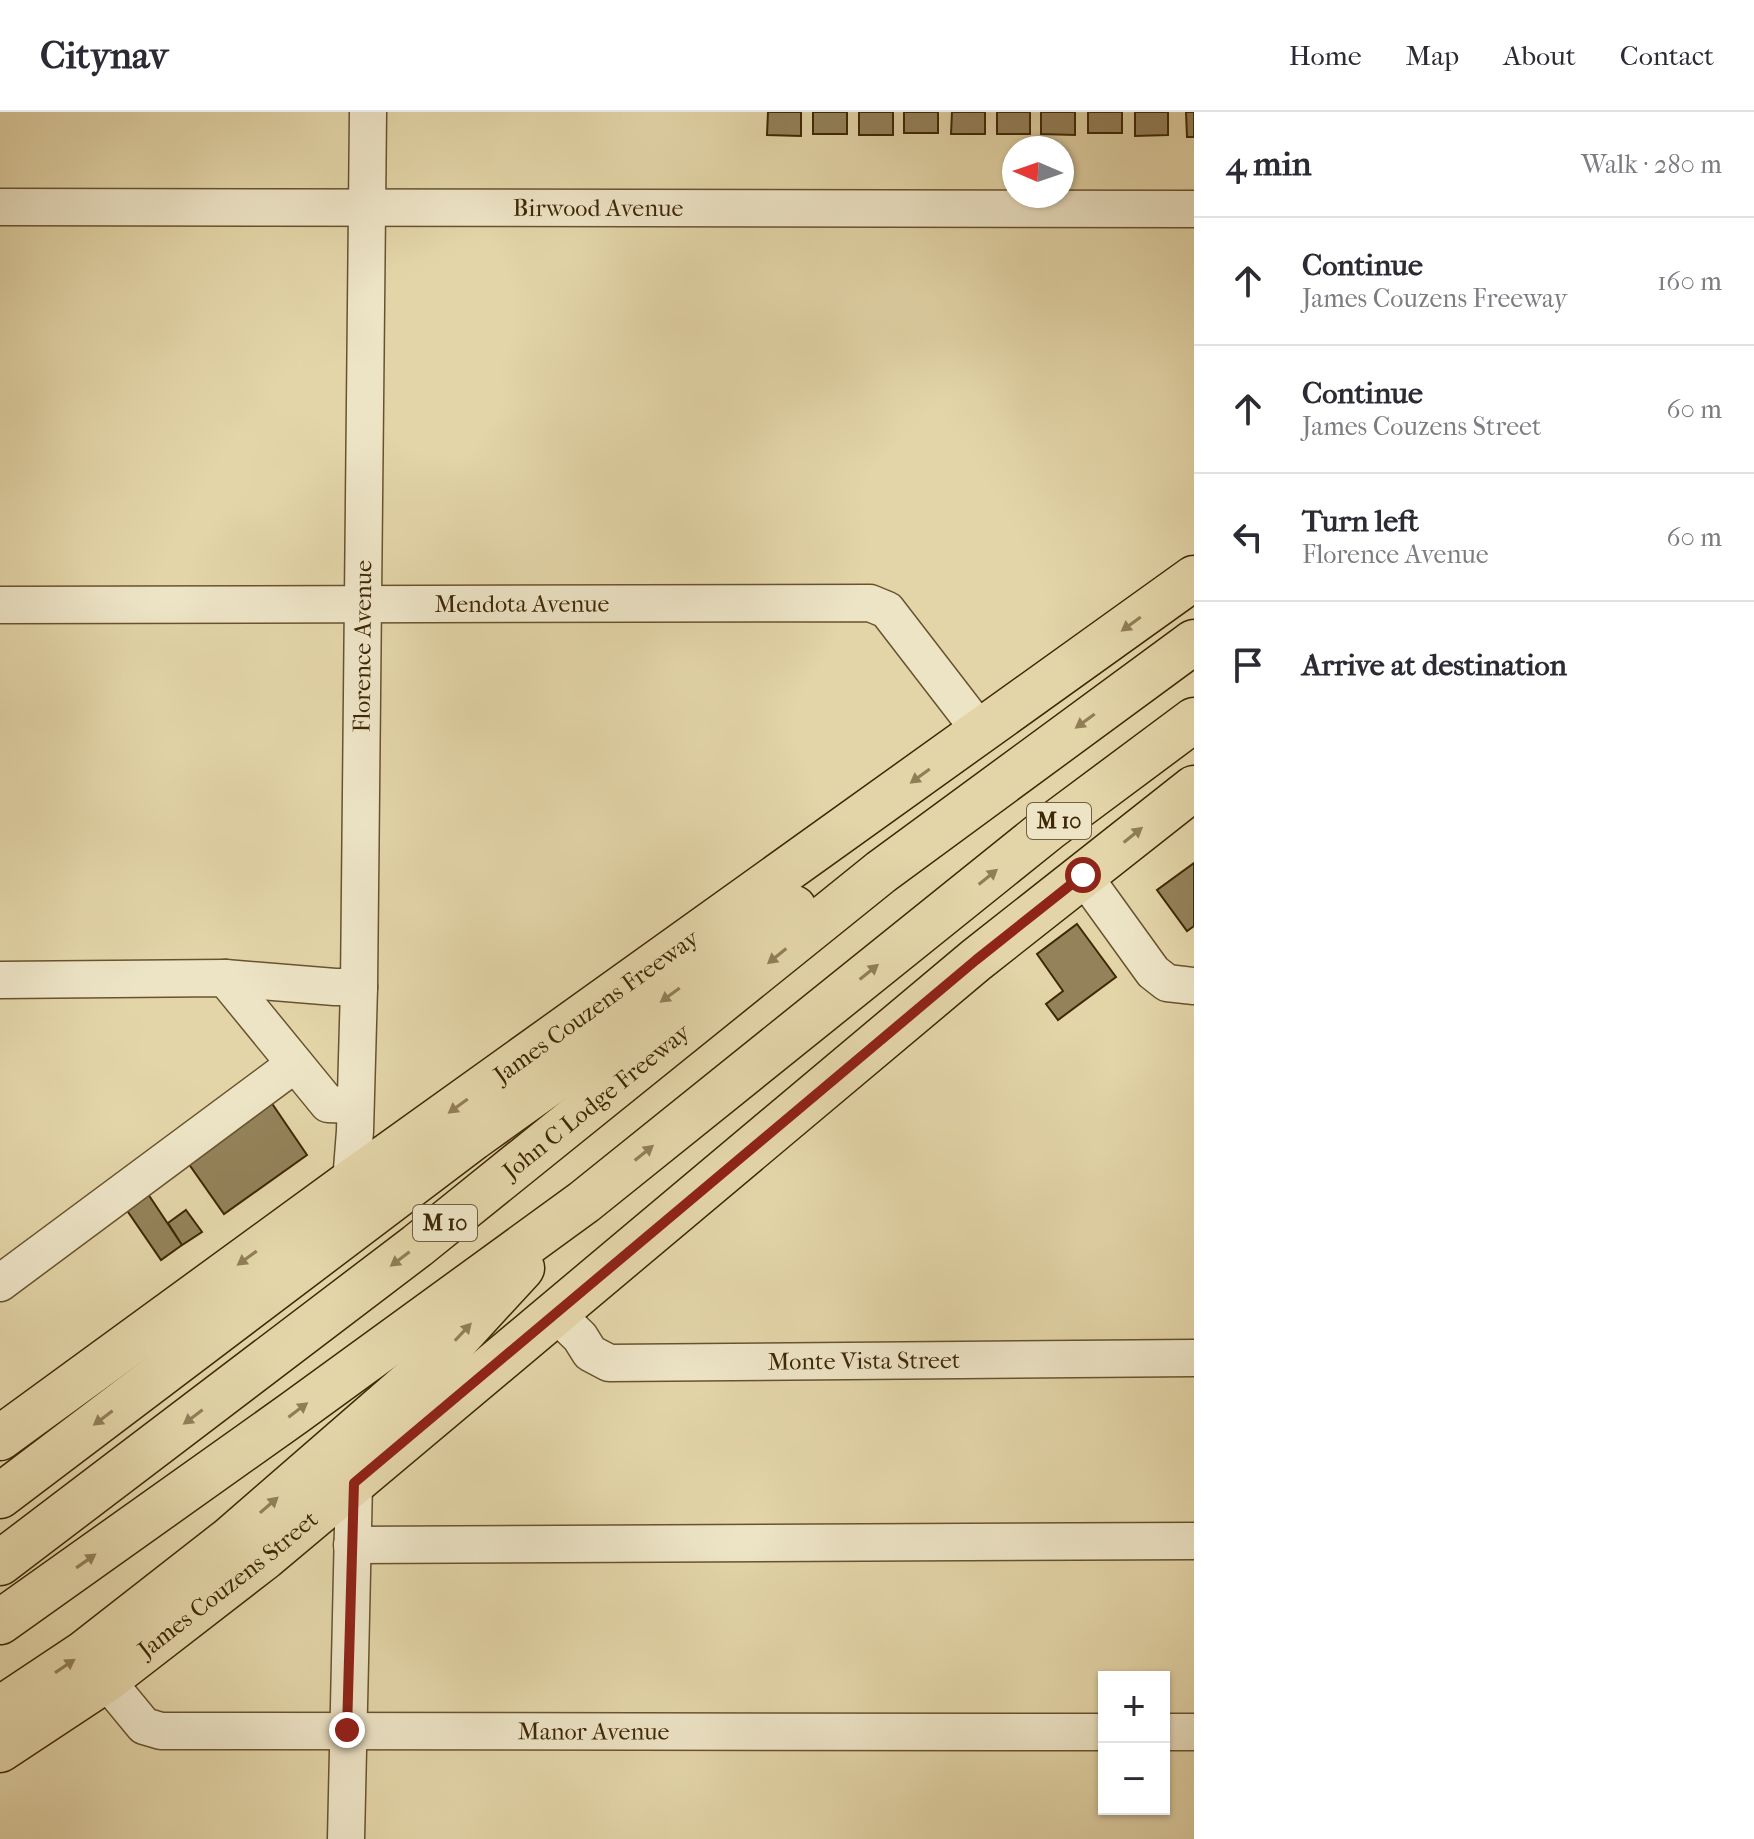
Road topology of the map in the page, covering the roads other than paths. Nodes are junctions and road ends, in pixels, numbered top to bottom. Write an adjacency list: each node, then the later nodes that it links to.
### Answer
1 (368, 112): 3 (street, Florence Avenue)
2 (0, 207): 3 (street, Birwood Avenue)
3 (367, 208): 4 (street, Birwood Avenue); 7 (street, Florence Avenue)
4 (1194, 209)
5 (1194, 578): 10 (main road, James Couzens Freeway, one-way to 10)
6 (0, 605): 7 (street, Mendota Avenue)
7 (363, 606): 10 (street, Mendota Avenue); 17 (street, Florence Avenue)
8 (1194, 642): 12 (main road, John C Lodge Freeway / M 10, one-way to 12)
9 (1194, 720): 21 (main road, M 10, one-way to 9)
10 (981, 732): 20 (main road, James Couzens Freeway, one-way to 20)
11 (1194, 788): 13 (main road, one-way to 11)
12 (881, 872): 27 (main road, one-way to 27); 30 (main road, John C Lodge Freeway / M 10, one-way to 30)
13 (1083, 875): 16 (street); 23 (main road)
14 (225, 978): 15 (street); 17 (street); 18 (street)
15 (0, 980)
16 (1194, 986)
17 (359, 987): 19 (street, Florence Avenue)
18 (295, 1064): 19 (street); 22 (street)
19 (355, 1105): 20 (street, Florence Avenue)
20 (351, 1182): 25 (main road, James Couzens Freeway, one-way to 25)
21 (584, 1202): 31 (main road, M 10, one-way to 21); 33 (main road, one-way to 21)
22 (0, 1283)
23 (555, 1313): 24 (street, Monte Vista Street); 26 (main road, James Couzens Street)
24 (1194, 1358)
25 (0, 1438)
26 (354, 1483): 29 (street); 32 (main road, James Couzens Street)
27 (0, 1496)
28 (1194, 1541): 29 (street)
29 (352, 1545): 34 (street)
30 (0, 1563)
31 (0, 1622)
32 (106, 1680): 34 (street, Manor Avenue); 38 (main road, James Couzens Street)
33 (0, 1709)
34 (347, 1730): 35 (street, Manor Avenue); 39 (street)
35 (1098, 1732)
36 (1170, 1732): 37 (street)
37 (1194, 1732)
38 (0, 1750)
39 (346, 1839)

